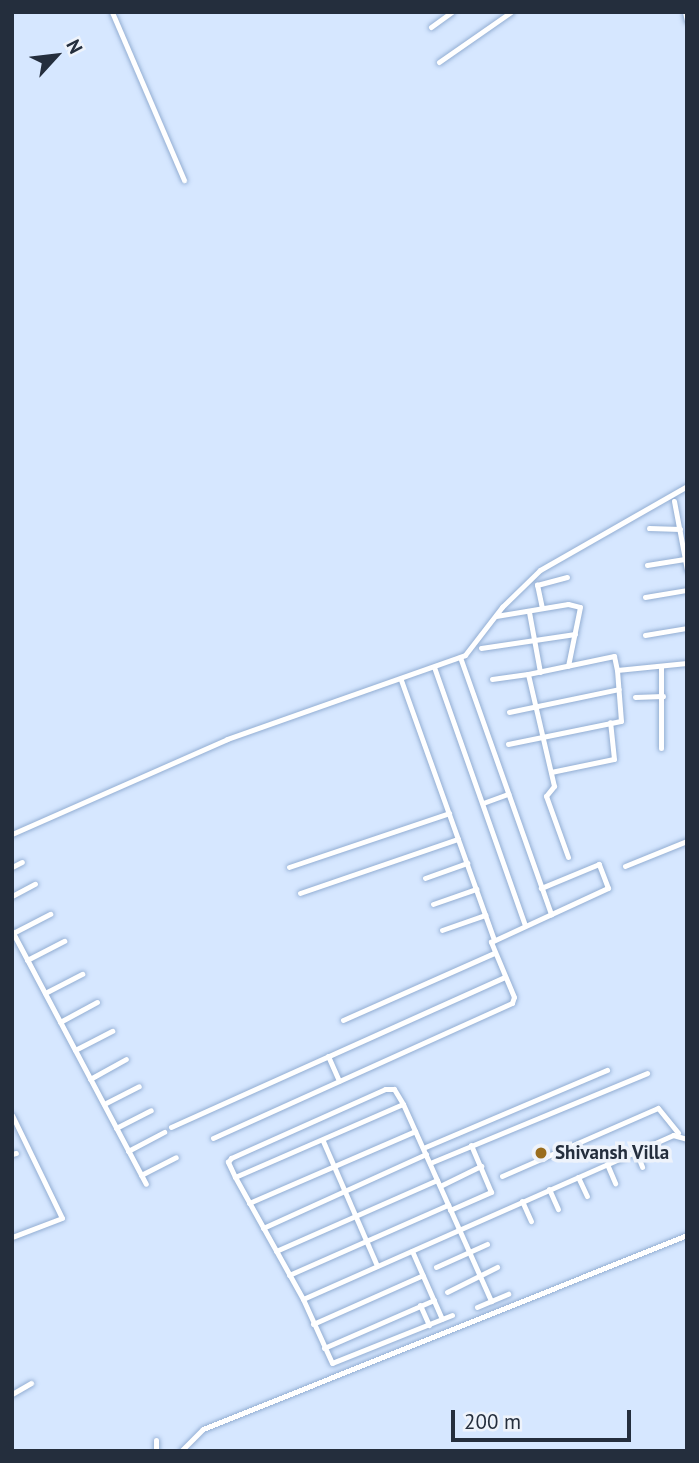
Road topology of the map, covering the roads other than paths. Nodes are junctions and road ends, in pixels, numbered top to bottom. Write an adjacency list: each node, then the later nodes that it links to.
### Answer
1 (112, 12): 10 (street)
2 (452, 12): 8 (street)
3 (496, 12): 6 (street)
4 (511, 12): 6 (street)
5 (685, 12): 7 (street)
6 (501, 19): 9 (street)
7 (687, 21)
8 (431, 27)
9 (439, 62)
10 (184, 180)
11 (687, 486): 23 (street)
12 (674, 501): 14 (street)
13 (649, 528): 14 (street)
14 (680, 529): 15 (street)
15 (685, 559): 16 (street); 17 (street)
16 (647, 565)
17 (687, 570)
18 (567, 576): 21 (street)
19 (687, 590): 20 (street)
20 (645, 597)
21 (542, 608): 22 (street); 25 (street)
22 (529, 612): 23 (street); 27 (street)
23 (496, 616): 29 (street)
24 (687, 628): 26 (street)
25 (575, 634): 27 (street); 31 (street)
26 (645, 635)
27 (535, 640): 28 (street); 35 (street)
28 (481, 648)
29 (460, 657): 32 (street); 49 (street)
30 (687, 663): 33 (street)
31 (568, 666): 34 (street); 35 (street)
32 (435, 667): 38 (street); 50 (street)
33 (661, 667): 34 (street); 40 (street)
34 (617, 670): 39 (street)
35 (540, 672): 36 (street)
36 (528, 674): 37 (street); 42 (street)
37 (492, 679)
38 (401, 680): 51 (street); 52 (street)
39 (619, 690): 42 (street); 44 (street)
40 (663, 696): 41 (street); 47 (street)
41 (635, 697)
42 (534, 703): 43 (street); 45 (street)
43 (509, 712)
44 (610, 722): 45 (street); 48 (street)
45 (542, 735): 46 (street); 48 (street)
46 (508, 744)
47 (661, 748)
48 (551, 772): 55 (street)
49 (508, 794): 50 (street); 63 (street)
50 (483, 803): 71 (street)
51 (449, 813): 53 (street); 60 (street)
52 (12, 834)
53 (458, 839): 57 (street); 65 (street)
54 (687, 842): 58 (street)
55 (568, 857)
56 (22, 862): 59 (street)
57 (467, 863): 61 (street); 64 (street)
58 (625, 866)
59 (12, 867)
60 (289, 867)
61 (425, 878)
62 (35, 884): 66 (street)
63 (541, 888): 69 (street); 69 (street)
64 (476, 889): 67 (street); 70 (street)
65 (300, 893)
66 (12, 896)
67 (433, 904)
68 (50, 914): 73 (street)
69 (551, 914): 71 (street)
70 (485, 915): 72 (street); 74 (street)
71 (525, 925): 74 (street)
72 (442, 930)
73 (13, 932): 77 (street)
74 (494, 940): 76 (street)
75 (64, 941): 77 (street)
76 (494, 953): 79 (street); 82 (street)
77 (27, 960): 80 (street)
78 (82, 974): 80 (street)
79 (504, 977): 86 (street); 91 (street)
80 (45, 993): 83 (street)
81 (97, 1002): 83 (street)
82 (343, 1020)
83 (60, 1022): 85 (street)
84 (112, 1031): 85 (street)
85 (75, 1050): 90 (street)
86 (328, 1056): 91 (street); 97 (street)
87 (126, 1059): 90 (street)
88 (607, 1070): 107 (street)
89 (647, 1073): 105 (street)
90 (90, 1079): 93 (street)
91 (338, 1081): 102 (street)
92 (139, 1086): 93 (street)
93 (104, 1104): 98 (street)
94 (403, 1104): 99 (street); 104 (street); 117 (street)
95 (151, 1110): 98 (street)
96 (12, 1115): 134 (street)
97 (171, 1127)
98 (116, 1128): 106 (street)
99 (415, 1131): 107 (street); 112 (street)
100 (164, 1132): 106 (street)
101 (678, 1133): 103 (street); 108 (street); 116 (street)
102 (213, 1138)
103 (687, 1139)
104 (323, 1141): 112 (street); 117 (street)
105 (471, 1145): 110 (street); 113 (street)
106 (128, 1151): 115 (street)
107 (424, 1151): 110 (street); 123 (street)
108 (635, 1151): 111 (street); 114 (street)
109 (176, 1157): 115 (street)
110 (430, 1163): 119 (street)
111 (607, 1164): 118 (street); 120 (street)
112 (334, 1166): 123 (street); 126 (street)
113 (481, 1166): 119 (street); 127 (street)
114 (642, 1167)
115 (141, 1175): 121 (street)
116 (502, 1176)
117 (235, 1177): 126 (street)
118 (578, 1177): 122 (street); 124 (street)
119 (439, 1183): 127 (street); 129 (street)
120 (615, 1183)
121 (146, 1184)
122 (549, 1189): 125 (street); 128 (street)
123 (344, 1191): 129 (street); 131 (street)
124 (587, 1196)
125 (522, 1201): 130 (street); 132 (street)
126 (249, 1203): 131 (street)
127 (449, 1208): 132 (street); 135 (street)
128 (558, 1209)
129 (355, 1216): 135 (street); 137 (street)
130 (531, 1221)
131 (263, 1228): 137 (street)
132 (459, 1229): 138 (street); 139 (street)
133 (687, 1234): 162 (street)
134 (12, 1237)
135 (366, 1241): 140 (street); 143 (street)
136 (487, 1244): 139 (street)
137 (276, 1251): 143 (street)
138 (412, 1251): 140 (street); 144 (street)
139 (469, 1252): 141 (street); 145 (street)
140 (377, 1266): 148 (street)
141 (436, 1267)
142 (497, 1267): 145 (street)
143 (289, 1275): 148 (street)
144 (423, 1275): 149 (street); 155 (street)
145 (479, 1275): 146 (street); 150 (street)
146 (447, 1292)
147 (508, 1294): 150 (street)
148 (303, 1299): 155 (street)
149 (434, 1300): 151 (street); 154 (street)
150 (491, 1301): 152 (street)
151 (420, 1306): 156 (street); 157 (street)
152 (477, 1307)
153 (452, 1315): 154 (street)
154 (442, 1319): 156 (street)
155 (313, 1324): 157 (street)
156 (429, 1325): 157 (street)
157 (324, 1348)
158 (31, 1383): 159 (street)
159 (12, 1394)
160 (156, 1440): 161 (street)
161 (156, 1451)
162 (181, 1451)

